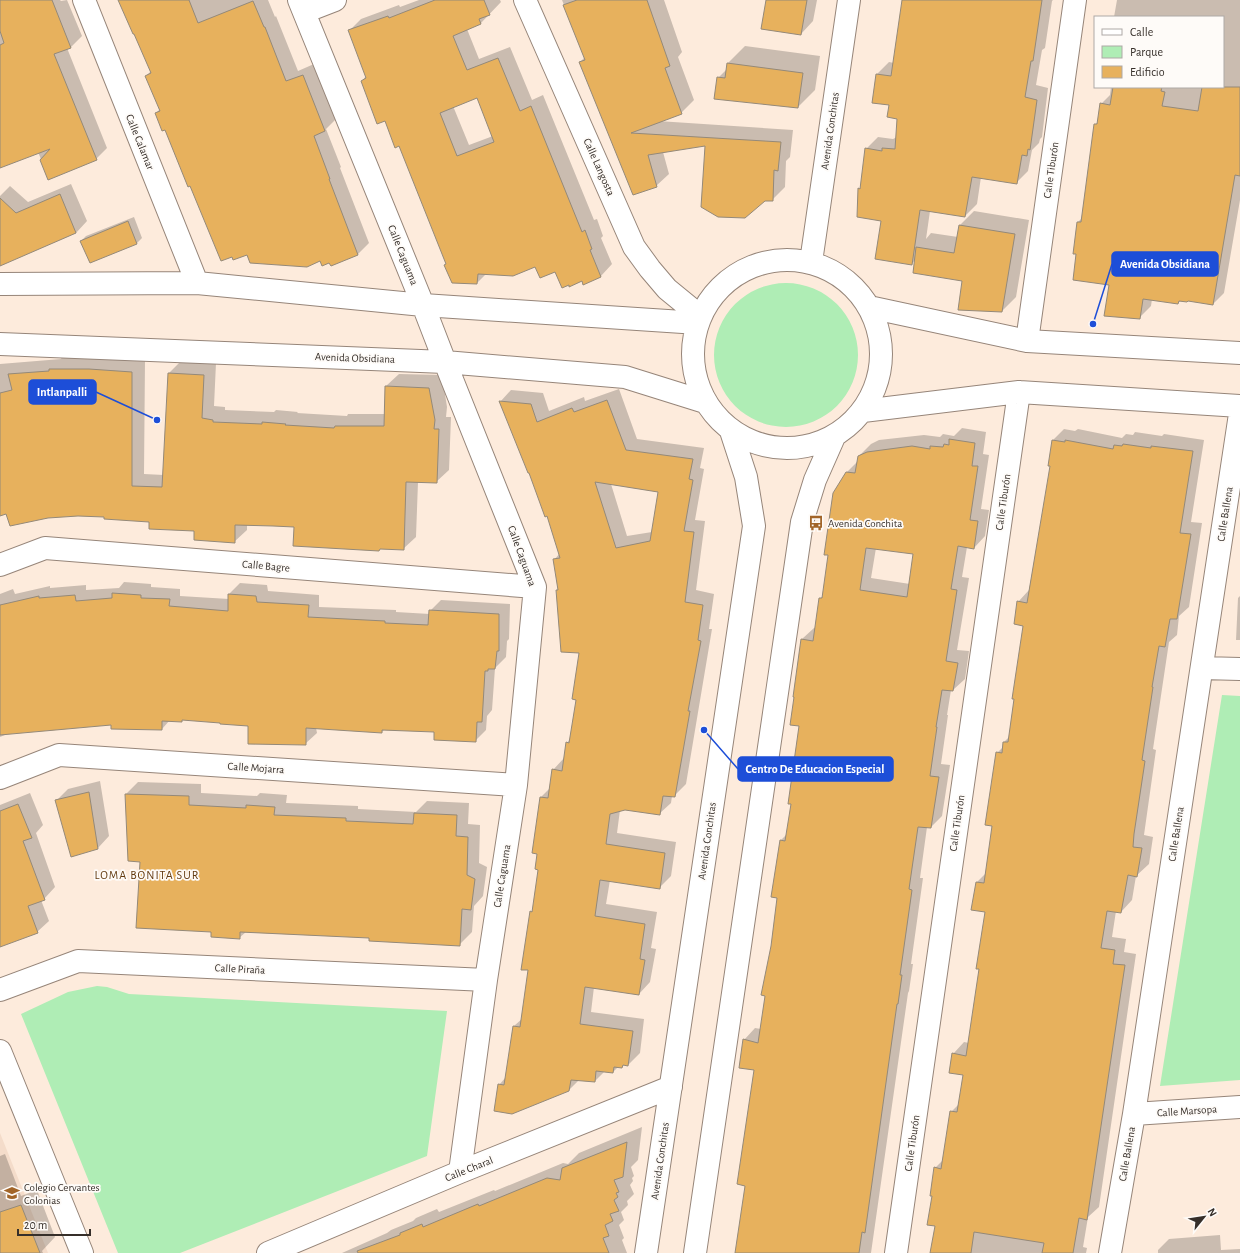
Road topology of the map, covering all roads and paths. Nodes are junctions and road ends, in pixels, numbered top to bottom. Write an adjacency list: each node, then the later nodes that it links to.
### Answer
1 (84, 0): 8 (street, Calle Calamar)
2 (335, 0): 6 (street)
3 (525, 0): 12 (street, Calle Langosta)
4 (849, 0): 7 (street, Avenida Conchitas)
5 (1075, 0): 13 (street, Calle Tiburón)
6 (301, 6): 10 (street, Calle Caguama)
7 (811, 262): 11 (street); 12 (street)
8 (197, 283): 9 (street); 10 (street)
9 (0, 284)
10 (423, 305): 12 (street); 16 (street, Calle Caguama)
11 (869, 307): 13 (street); 20 (street)
12 (699, 319): 18 (street)
13 (1027, 340): 15 (street)
14 (0, 344): 16 (street, Avenida Obsidiana)
15 (1240, 353)
16 (445, 362): 18 (street, Avenida Obsidiana); 25 (street, Calle Caguama)
17 (1019, 392): 19 (street); 20 (street); 41 (street, Calle Tiburón)
18 (705, 402): 22 (street)
19 (1240, 406)
20 (863, 411): 23 (street)
21 (1240, 414): 26 (street, Calle Ballena)
22 (731, 431): 23 (street); 33 (street, Avenida Conchitas)
23 (834, 437): 40 (street)
24 (0, 565): 25 (street, Calle Bagre)
25 (535, 587): 29 (street, Calle Caguama)
26 (1202, 668): 27 (street); 35 (street, Calle Ballena)
27 (1240, 670)
28 (0, 778): 29 (street, Calle Mojarra)
29 (516, 785): 30 (street, Calle Caguama)
30 (486, 980): 31 (street, Calle Piraña); 36 (street, Calle Caguama)
31 (0, 990)
32 (0, 1052): 37 (street)
33 (671, 1087): 36 (street, Calle Charal); 39 (street, Avenida Conchitas)
34 (1240, 1107): 35 (street, Calle Marsopa)
35 (1134, 1114): 42 (street, Calle Ballena)
36 (460, 1172): 38 (street, Calle Charal)
37 (82, 1253)
38 (268, 1253)
39 (646, 1253)
40 (695, 1253)
41 (896, 1253)
42 (1110, 1253)

